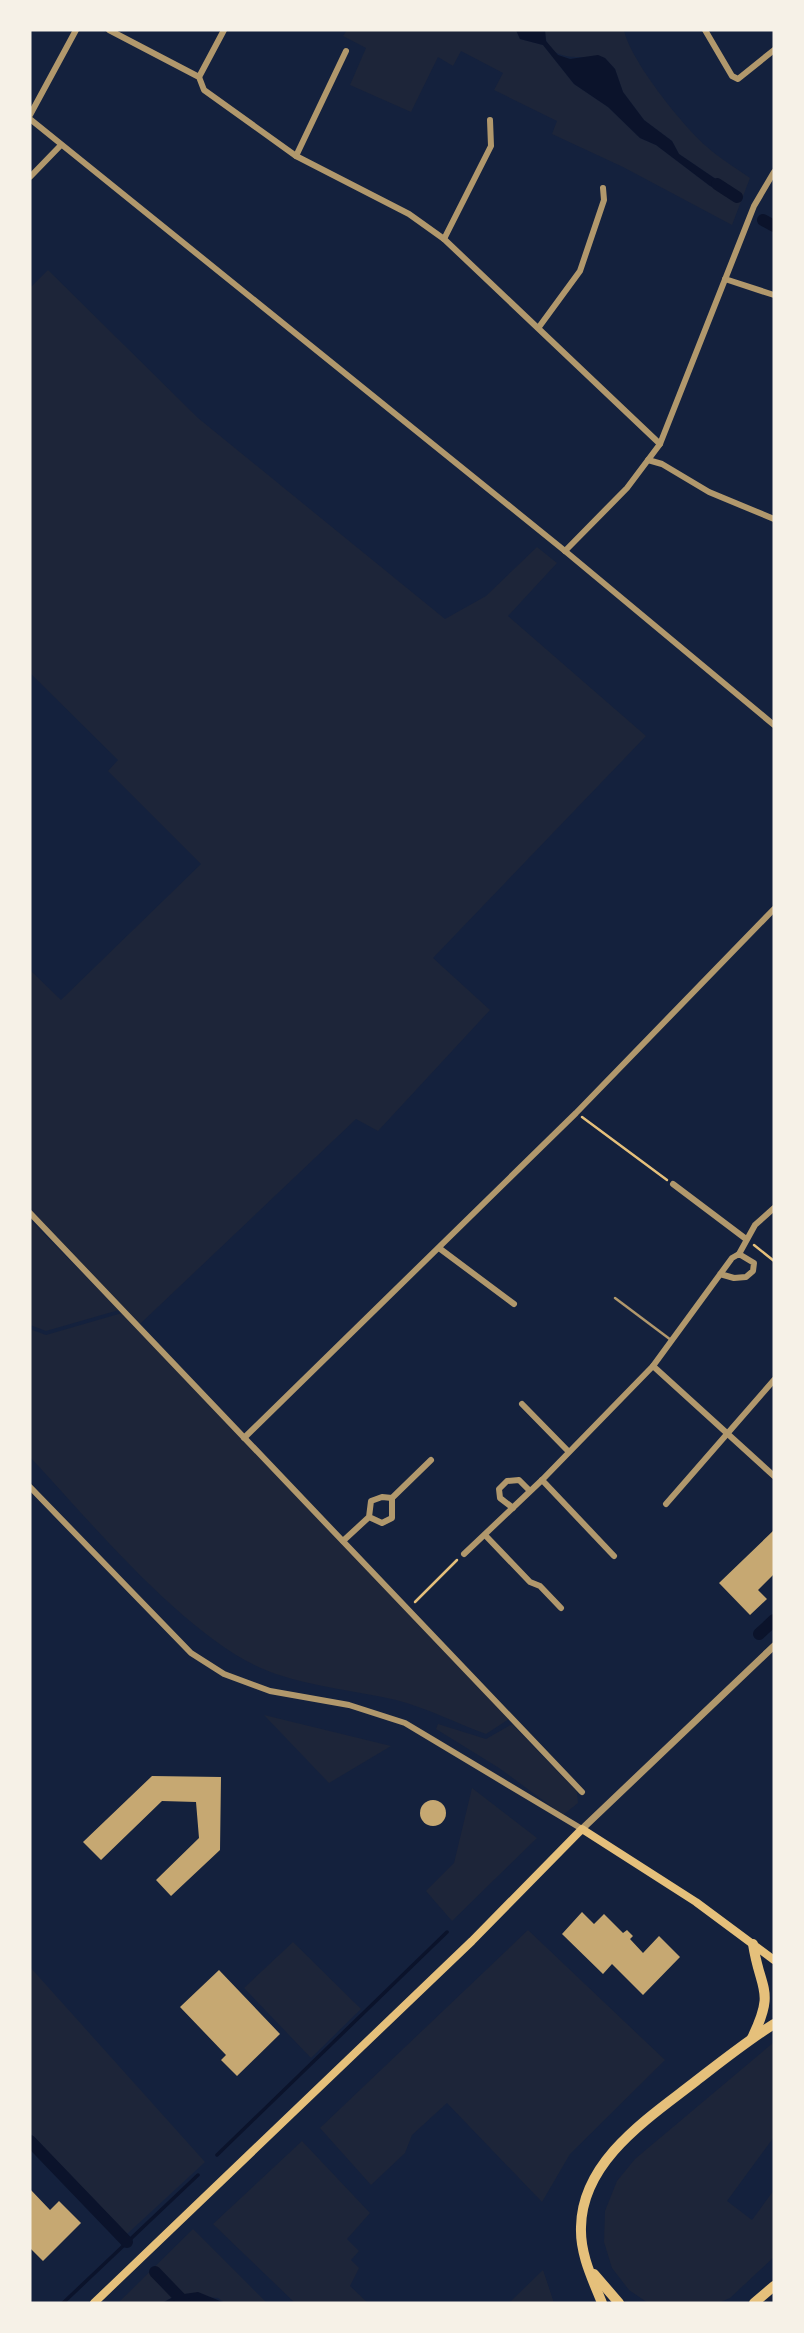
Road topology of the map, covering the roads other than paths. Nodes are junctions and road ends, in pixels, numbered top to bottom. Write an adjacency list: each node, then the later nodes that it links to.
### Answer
1 (76, 30): 8 (street)
2 (109, 30): 7 (street)
3 (224, 30): 7 (street)
4 (705, 30): 5 (street)
5 (774, 50)
6 (346, 51): 11 (street)
7 (199, 77): 11 (street)
8 (30, 117): 10 (street)
9 (490, 120): 17 (street)
10 (61, 145): 13 (street); 24 (street)
11 (296, 156): 17 (street)
12 (774, 172): 14 (street)
13 (30, 177)
14 (769, 179): 15 (lane); 18 (street)
15 (774, 186)
16 (603, 188): 20 (street)
17 (444, 239): 20 (street)
18 (725, 279): 19 (street); 21 (street)
19 (774, 295)
20 (539, 327): 21 (street)
21 (660, 444): 22 (street)
22 (648, 460): 23 (street); 24 (street)
23 (774, 519)
24 (565, 551): 25 (street)
25 (774, 725)
26 (774, 909): 31 (street)
27 (673, 1184): 30 (street)
28 (774, 1208): 30 (street)
29 (30, 1213): 41 (street)
30 (746, 1239): 32 (street)
31 (439, 1248): 35 (street); 41 (street)
32 (739, 1254): 33 (street); 33 (street)
33 (720, 1274): 36 (street)
34 (615, 1298): 36 (lane)
35 (514, 1304)
36 (671, 1340): 37 (street)
37 (653, 1366): 40 (street); 42 (street)
38 (774, 1380): 40 (street)
39 (522, 1404): 42 (street)
40 (728, 1435): 44 (street); 49 (street)
41 (244, 1438): 53 (street)
42 (568, 1451): 45 (street)
43 (432, 1460): 48 (street)
44 (774, 1476)
45 (542, 1480): 47 (street); 55 (street)
46 (30, 1487): 59 (street)
47 (529, 1490): 50 (street); 50 (street)
48 (392, 1498): 51 (street); 51 (street)
49 (666, 1504)
50 (513, 1508): 52 (street)
51 (369, 1517): 53 (street)
52 (485, 1535): 54 (street); 56 (street)
53 (343, 1541): 58 (street)
54 (464, 1554)
55 (614, 1556)
56 (561, 1608)
57 (774, 1646): 59 (street)
58 (582, 1791)
59 (582, 1829): 60 (main road); 68 (main road)
60 (753, 1944): 61 (main road); 63 (highway)
61 (774, 1960)
62 (774, 2005): 63 (highway)
63 (763, 2015): 65 (highway)
64 (774, 2024): 65 (highway)
65 (752, 2038): 66 (highway)
66 (586, 2265): 69 (highway); 70 (highway)
67 (774, 2286): 71 (highway)
68 (94, 2303)
69 (602, 2303)
70 (620, 2303)
71 (754, 2303)

